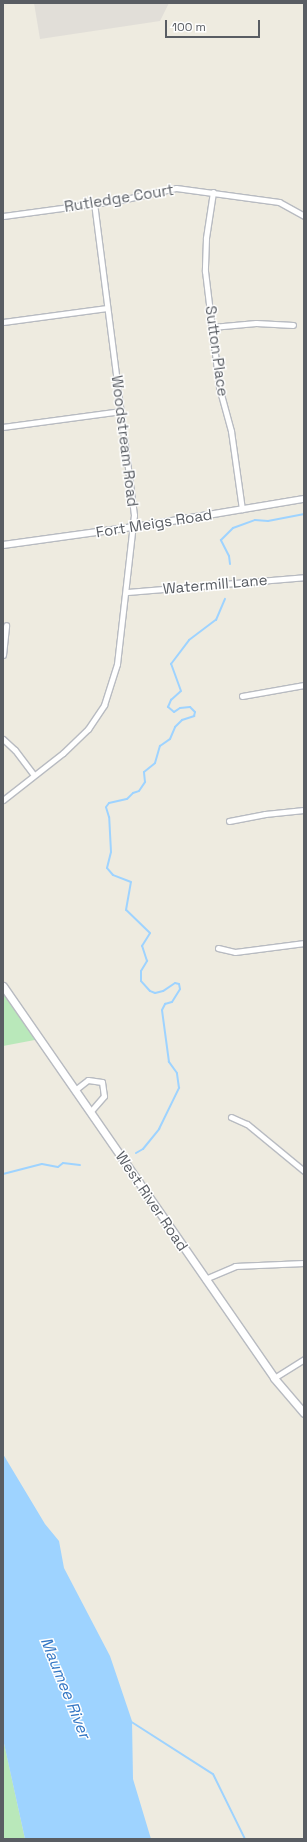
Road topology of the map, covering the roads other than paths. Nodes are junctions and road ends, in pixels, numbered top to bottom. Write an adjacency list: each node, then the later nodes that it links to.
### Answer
1 (213, 192): 2 (street, Rutledge Court); 4 (street, Rutledge Court); 8 (street, Sutton Place)
2 (94, 204): 3 (street, Rutledge Court); 5 (street, Woodstream Road)
3 (3, 216)
4 (304, 216)
5 (107, 308): 6 (street); 9 (street, Woodstream Road)
6 (3, 322)
7 (293, 325): 8 (street)
8 (212, 327): 12 (street, Sutton Place)
9 (121, 411): 10 (street); 13 (street, Woodstream Road)
10 (3, 427)
11 (304, 499): 12 (street, Fort Meigs Road)
12 (242, 509): 13 (street, Fort Meigs Road)
13 (135, 527): 14 (street, Fort Meigs Road); 16 (street, Woodstream Road)
14 (3, 545)
15 (304, 576): 16 (street, Watermill Lane)
16 (127, 592): 22 (street, Woodstream Road)
17 (6, 626): 18 (street)
18 (3, 655)
19 (304, 685): 20 (street)
20 (242, 696)
21 (3, 739): 22 (street)
22 (34, 775): 23 (street, Woodstream Road)
23 (3, 800)
24 (304, 810): 25 (street)
25 (229, 821)
26 (304, 943): 27 (street)
27 (218, 948)
28 (3, 986): 29 (main road, West River Road)
29 (75, 1090): 30 (main road, West River Road); 30 (street)
30 (91, 1111): 34 (main road, West River Road)
31 (231, 1117): 32 (street)
32 (304, 1171)
33 (304, 1263): 34 (street)
34 (205, 1279): 36 (main road, West River Road)
35 (304, 1359): 36 (street)
36 (274, 1378): 37 (main road, West River Road)
37 (304, 1413)

